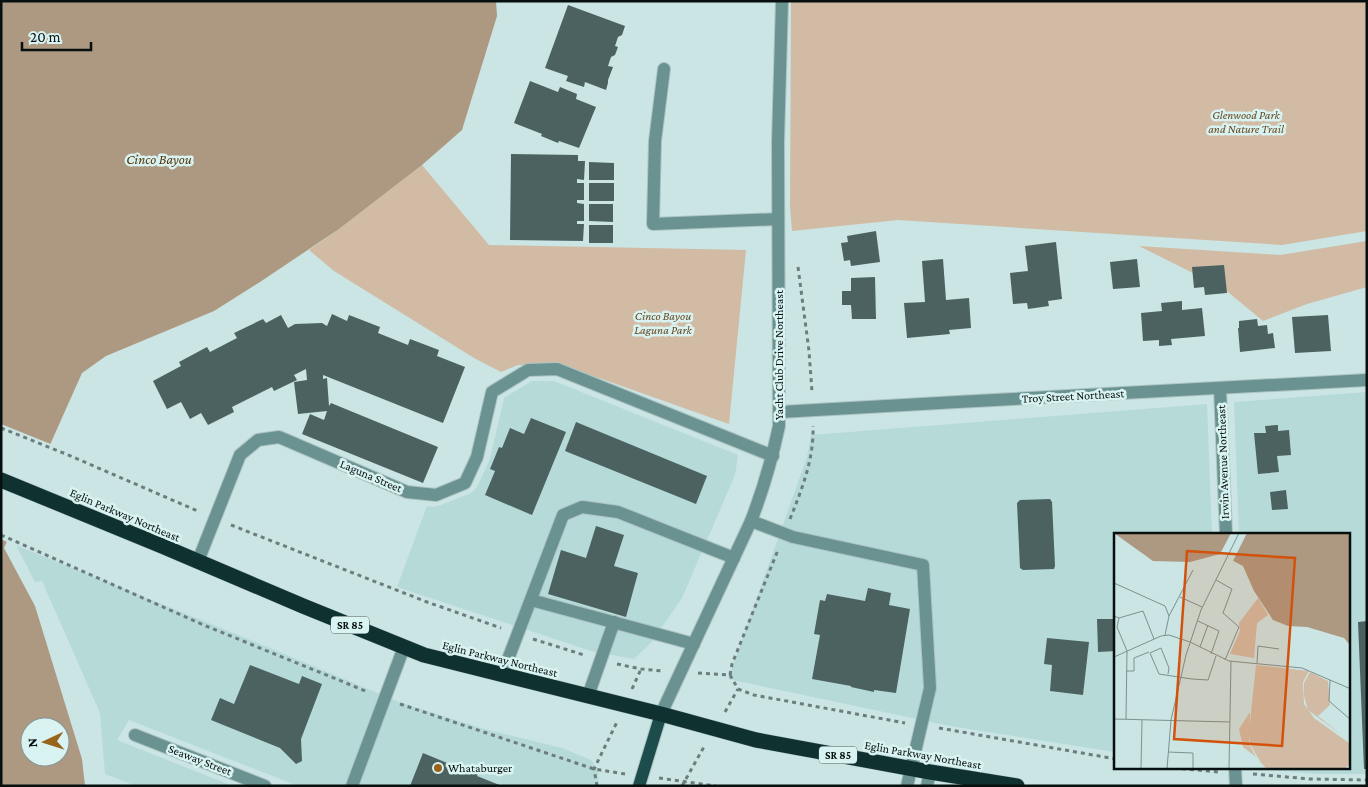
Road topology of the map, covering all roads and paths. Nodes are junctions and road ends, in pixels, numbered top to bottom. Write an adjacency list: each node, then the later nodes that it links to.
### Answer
1 (782, 1): 3 (street, Yacht Club Drive Northeast)
2 (664, 69): 3 (street)
3 (778, 219): 6 (street, Yacht Club Drive Northeast)
4 (1367, 380): 5 (street, Troy Street Northeast)
5 (1220, 389): 6 (street, Troy Street Northeast); 12 (street, Irwin Avenue Northeast)
6 (780, 412): 9 (street, Yacht Club Drive Northeast)
7 (1, 428): 8 (path)
8 (66, 454)
9 (773, 456): 11 (street, Yacht Club Drive Northeast); 15 (street, Laguna Street)
10 (1, 480): 15 (highway, Eglin Parkway Northeast / SR 85)
11 (751, 521): 14 (street, Yacht Club Drive Northeast); 27 (street)
12 (1226, 533)
13 (1, 535): 23 (path)
14 (734, 558): 16 (street); 18 (street, Yacht Club Drive Northeast)
15 (198, 561): 19 (highway, Eglin Parkway Northeast / SR 85)
16 (531, 600): 17 (street); 21 (street)
17 (614, 622): 18 (street); 22 (street)
18 (694, 644): 25 (street, Yacht Club Drive Northeast)
19 (404, 647): 21 (highway, Eglin Parkway Northeast / SR 85); 23 (street)
20 (641, 669): 24 (path)
21 (502, 675): 22 (highway, Eglin Parkway Northeast / SR 85)
22 (588, 696): 24 (highway, Eglin Parkway Northeast / SR 85)
23 (385, 698): 28 (path); 35 (street)
24 (625, 706): 25 (highway, Eglin Parkway Northeast / SR 85); 28 (path)
25 (661, 714): 27 (highway, Eglin Parkway Northeast / SR 85); 33 (main road)
26 (135, 735): 34 (street, Seaway Street)
27 (912, 768): 31 (highway, Eglin Parkway Northeast / SR 85); 38 (street)
28 (594, 769): 33 (path); 36 (path)
29 (1189, 770): 30 (path)
30 (1235, 776): 32 (path)
31 (928, 779): 39 (highway, Eglin Parkway Northeast / SR 85)
32 (1367, 780)
33 (641, 781): 37 (path)
34 (265, 786)
35 (352, 786)
36 (597, 786)
37 (716, 786)
38 (907, 786)
39 (1016, 786)

